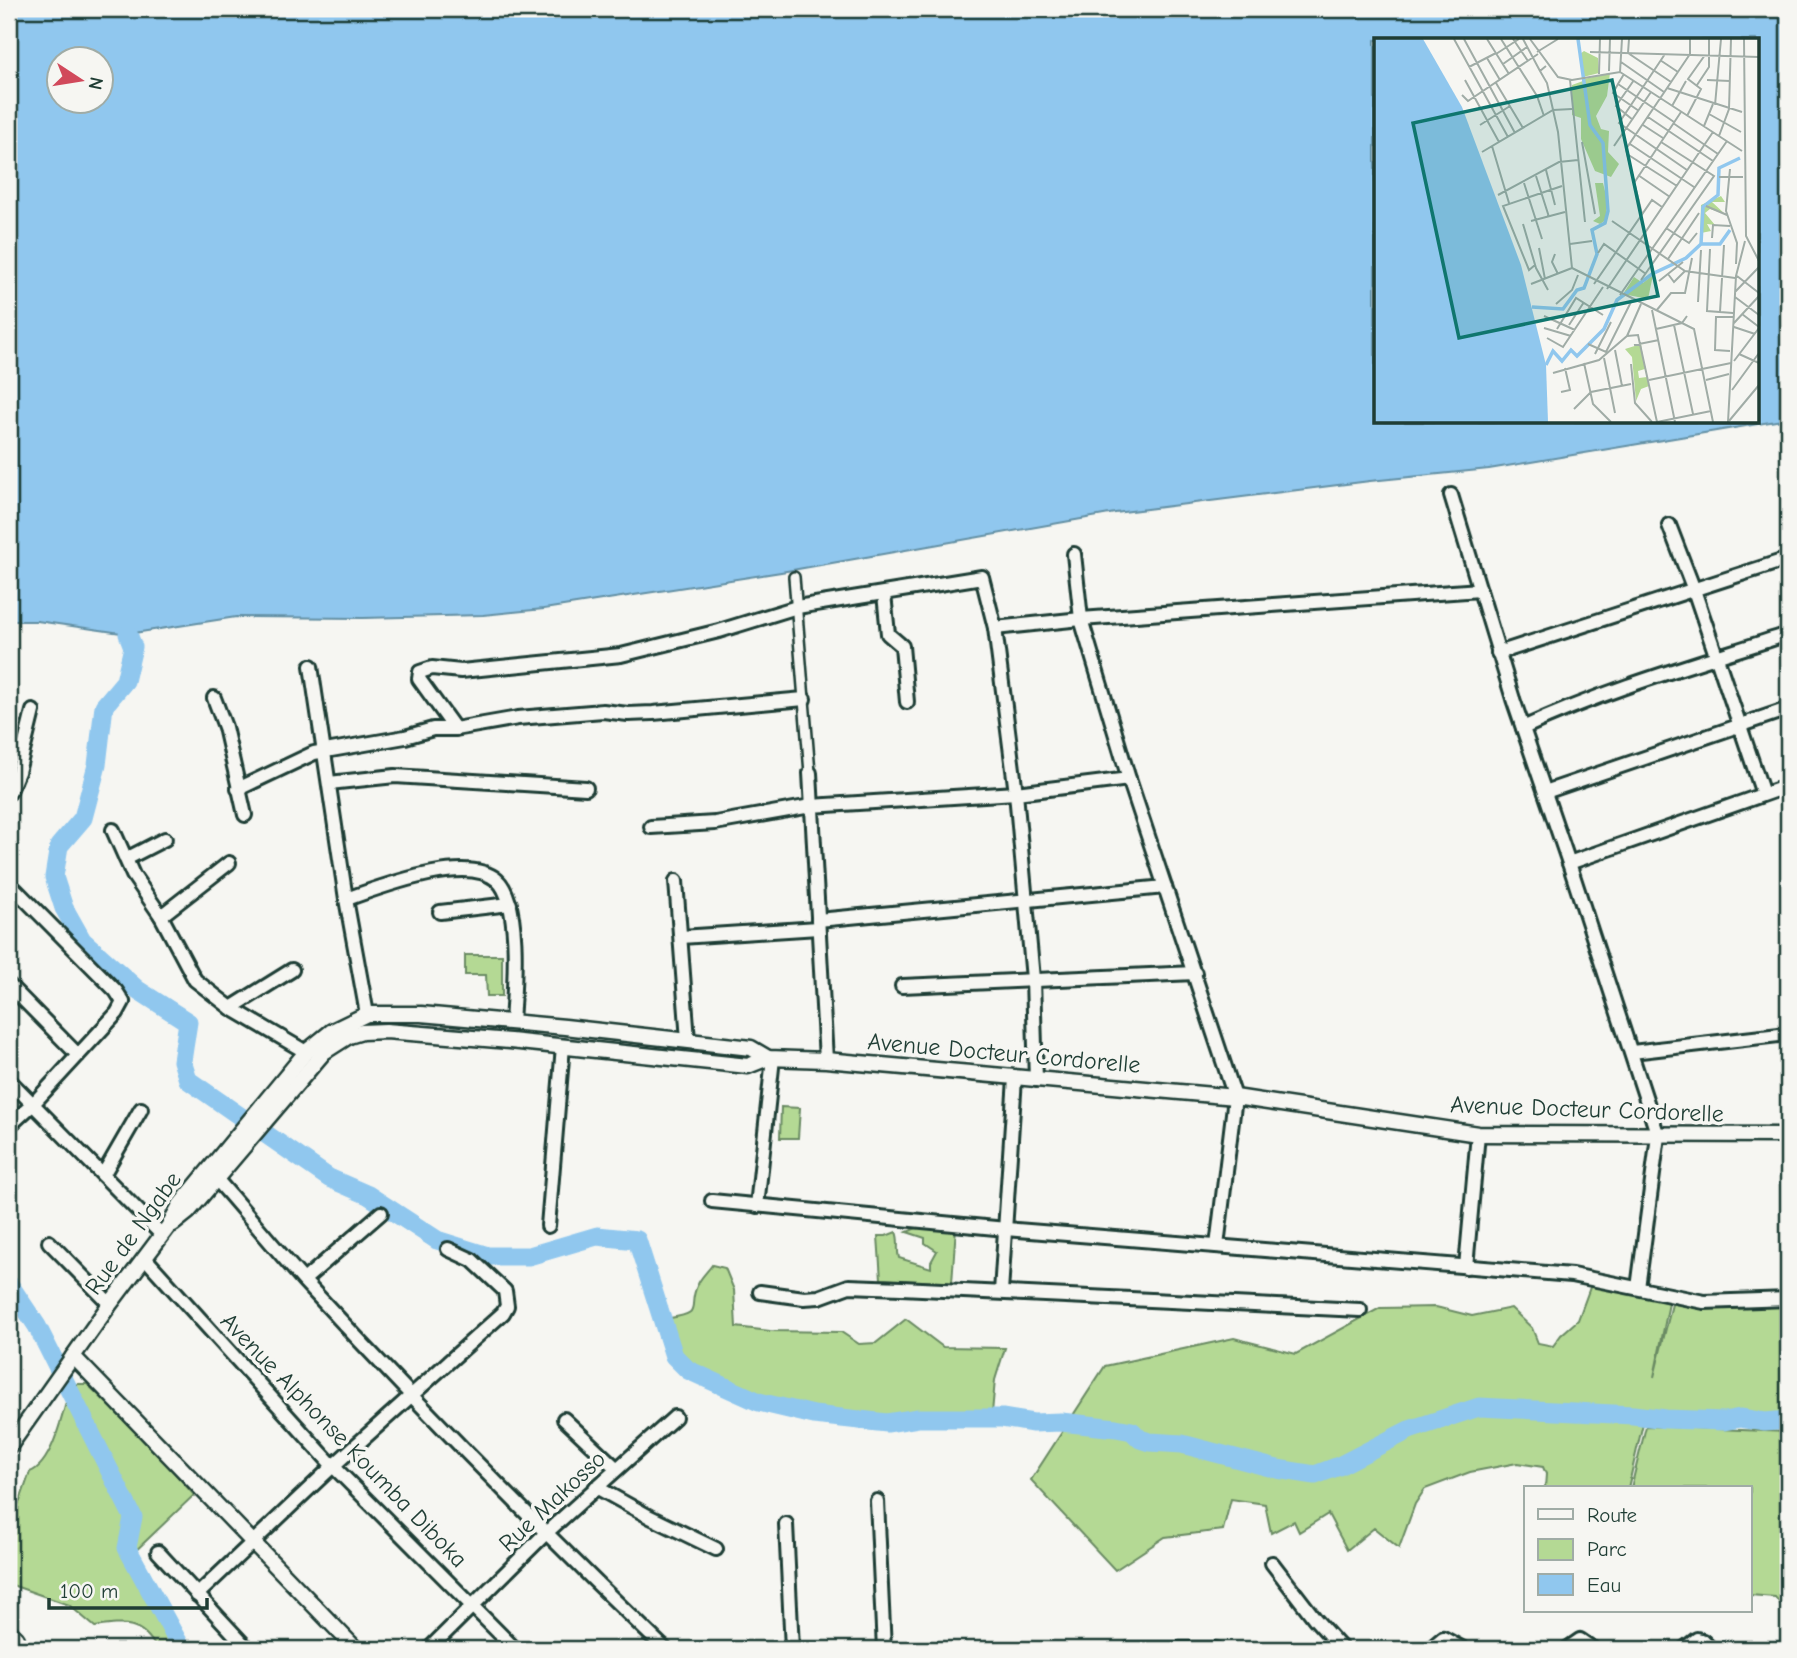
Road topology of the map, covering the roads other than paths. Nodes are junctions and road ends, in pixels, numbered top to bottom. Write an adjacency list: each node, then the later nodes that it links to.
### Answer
1 (1451, 495): 6 (street)
2 (1670, 526): 7 (street)
3 (1074, 554): 10 (street)
4 (1788, 559): 7 (street)
5 (794, 577): 9 (street)
6 (1480, 590): 10 (street); 13 (street)
7 (1694, 590): 13 (street); 14 (street)
8 (884, 594): 9 (street); 11 (street); 18 (street)
9 (797, 607): 17 (street); 23 (street)
10 (1081, 619): 11 (street); 26 (street)
11 (995, 628): 33 (street)
12 (1788, 634): 14 (street)
13 (1498, 653): 22 (street)
14 (1716, 657): 21 (street); 22 (street)
15 (311, 666): 24 (street)
16 (214, 698): 30 (street)
17 (804, 699): 23 (street); 25 (street)
18 (907, 702)
19 (1788, 709): 21 (street)
20 (33, 711): 32 (street)
21 (1740, 723): 31 (street); 34 (street)
22 (1523, 728): 31 (street)
23 (456, 729): 24 (street)
24 (324, 751): 27 (street); 30 (street)
25 (810, 773): 35 (street)
26 (1129, 779): 33 (street); 45 (street)
27 (329, 783): 29 (street); 46 (street)
28 (1788, 786): 34 (street)
29 (586, 788)
30 (238, 789): 36 (street)
31 (1545, 792): 42 (street)
32 (9, 793)
33 (1016, 793): 35 (street); 47 (street)
34 (1763, 794): 42 (street)
35 (811, 806): 37 (street); 51 (street)
36 (245, 815)
37 (651, 827)
38 (113, 830): 40 (street)
39 (165, 839): 40 (street)
40 (125, 859): 50 (street)
41 (229, 863): 50 (street)
42 (1569, 863): 65 (street)
43 (676, 881): 52 (street)
44 (9, 883): 66 (street)
45 (1165, 887): 47 (street); 54 (street)
46 (346, 899): 48 (street); 59 (street)
47 (1026, 899): 51 (street); 55 (street)
48 (510, 904): 49 (street); 60 (street)
49 (440, 912)
50 (161, 916): 58 (street)
51 (818, 924): 52 (street); 68 (street)
52 (681, 937): 62 (street)
53 (292, 970): 58 (street)
54 (1195, 974): 55 (street); 72 (street)
55 (1033, 979): 57 (street); 71 (street)
56 (9, 985): 66 (street)
57 (902, 986)
58 (231, 1008): 64 (street)
59 (366, 1014): 60 (street, Avenue Docteur Cordorelle); 64 (street, Avenue Docteur Cordorelle)
60 (512, 1022): 62 (street, Avenue Docteur Cordorelle)
61 (1788, 1034): 65 (street)
62 (688, 1040): 67 (street, Avenue Docteur Cordorelle)
63 (563, 1046): 67 (street); 75 (street); 85 (street)
64 (306, 1052): 75 (street, Avenue Docteur Cordorelle)
65 (1632, 1052): 79 (street)
66 (78, 1055): 73 (street)
67 (770, 1058): 68 (street, Avenue Docteur Cordorelle); 83 (street)
68 (826, 1059): 69 (street, Avenue Docteur Cordorelle)
69 (1016, 1078): 71 (street, Avenue Docteur Cordorelle); 86 (street)
70 (9, 1080): 73 (street)
71 (1036, 1080): 72 (street, Avenue Docteur Cordorelle)
72 (1235, 1097): 77 (street, Avenue Docteur Cordorelle); 89 (street)
73 (33, 1104): 76 (street); 81 (street)
74 (141, 1109): 81 (street)
75 (260, 1115): 80 (street, Rue de Ngabe)
76 (9, 1126)
77 (1478, 1134): 79 (street, Avenue Docteur Cordorelle); 92 (street)
78 (1788, 1135): 79 (street, Avenue Docteur Cordorelle)
79 (1658, 1136): 94 (street)
80 (212, 1174): 87 (street, Rue de Ngabe); 93 (street)
81 (103, 1175): 87 (street)
82 (712, 1201): 83 (street)
83 (757, 1206): 86 (street)
84 (381, 1213): 93 (street)
85 (548, 1226)
86 (1006, 1229): 89 (street); 96 (street)
87 (165, 1231): 91 (street, Rue de Ngabe)
88 (49, 1242): 98 (street)
89 (1217, 1246): 92 (street)
90 (448, 1249): 101 (street)
91 (145, 1258): 98 (street, Rue de Ngabe); 105 (street, Avenue Alphonse Koumba Diboka)
92 (1466, 1267): 94 (street)
93 (304, 1280): 101 (street)
94 (1638, 1288): 97 (street)
95 (760, 1292): 96 (street)
96 (1001, 1292): 99 (street)
97 (1788, 1299)
98 (110, 1304): 100 (street, Rue de Ngabe)
99 (1360, 1310)
100 (70, 1360): 104 (street, Rue de Ngabe); 111 (street)
101 (411, 1395): 105 (street); 110 (street)
102 (675, 1417): 106 (street, Rue Makosso)
103 (564, 1419): 106 (street)
104 (10, 1443)
105 (333, 1466): 111 (street); 116 (street, Avenue Alphonse Koumba Diboka)
106 (617, 1469): 107 (street, Rue Makosso)
107 (596, 1487): 110 (street, Rue Makosso); 112 (street)
108 (877, 1501): 123 (street)
109 (786, 1524): 122 (street)
110 (546, 1533): 116 (street, Rue Makosso); 121 (street)
111 (253, 1542): 115 (street); 118 (street)
112 (716, 1549)
113 (158, 1552): 115 (street)
114 (1272, 1563): 127 (street)
115 (197, 1595): 117 (street)
116 (472, 1605): 119 (street, Rue Makosso); 120 (street, Avenue Alphonse Koumba Diboka)
117 (248, 1649)
118 (356, 1649)
119 (429, 1649)
120 (515, 1649)
121 (665, 1649)
122 (792, 1649)
123 (884, 1649)
124 (1129, 1649): 125 (street)
125 (1191, 1649): 126 (street)
126 (1216, 1649)
127 (1342, 1649)
128 (1430, 1649): 129 (street)
129 (1463, 1649)
130 (1567, 1649): 131 (street)
131 (1593, 1649)
132 (1684, 1649): 133 (street)
133 (1711, 1649)

